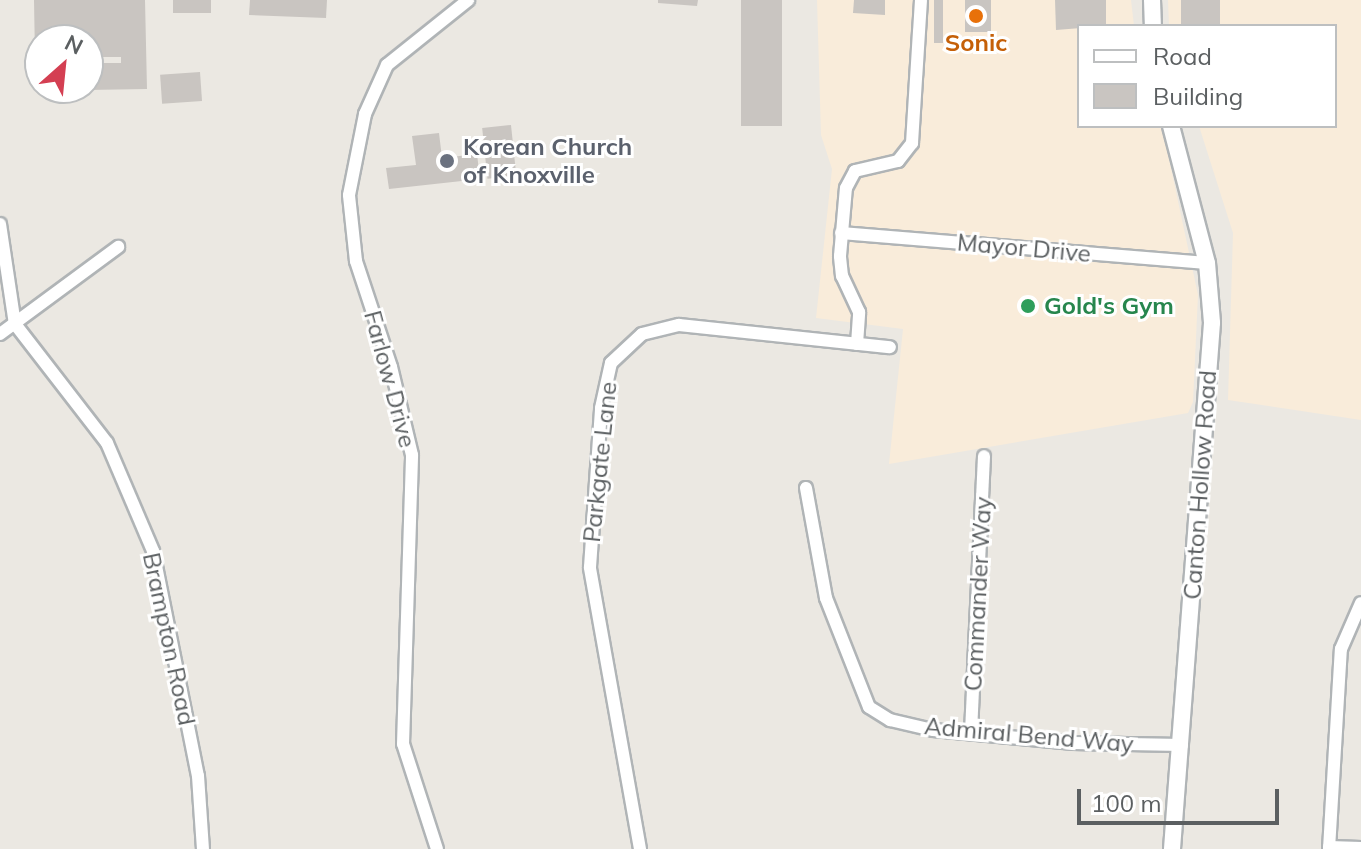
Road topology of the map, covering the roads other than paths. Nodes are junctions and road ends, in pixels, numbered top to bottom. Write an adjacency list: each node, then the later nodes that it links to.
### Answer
1 (468, 0): 22 (street, Farlow Drive)
2 (921, 0): 7 (street)
3 (1152, 0): 4 (street)
4 (1153, 24)
5 (1172, 128): 9 (street, Canton Hollow Road)
6 (0, 224): 10 (street)
7 (841, 233): 9 (street, Mayor Drive); 12 (street)
8 (118, 247): 10 (street)
9 (1207, 263): 18 (street, Canton Hollow Road)
10 (15, 324): 11 (street); 21 (street, Brampton Road)
11 (0, 334)
12 (857, 344): 13 (street, Parkgate Lane); 23 (street, Parkgate Lane)
13 (890, 347)
14 (984, 456): 17 (street, Commander Way)
15 (806, 488): 17 (street, Admiral Bend Way)
16 (1361, 603): 19 (street)
17 (971, 732): 18 (street, Admiral Bend Way)
18 (1182, 745): 24 (street, Canton Hollow Road)
19 (1329, 848): 20 (street)
20 (1361, 848)
21 (203, 849)
22 (437, 849)
23 (640, 849)
24 (1172, 849)

